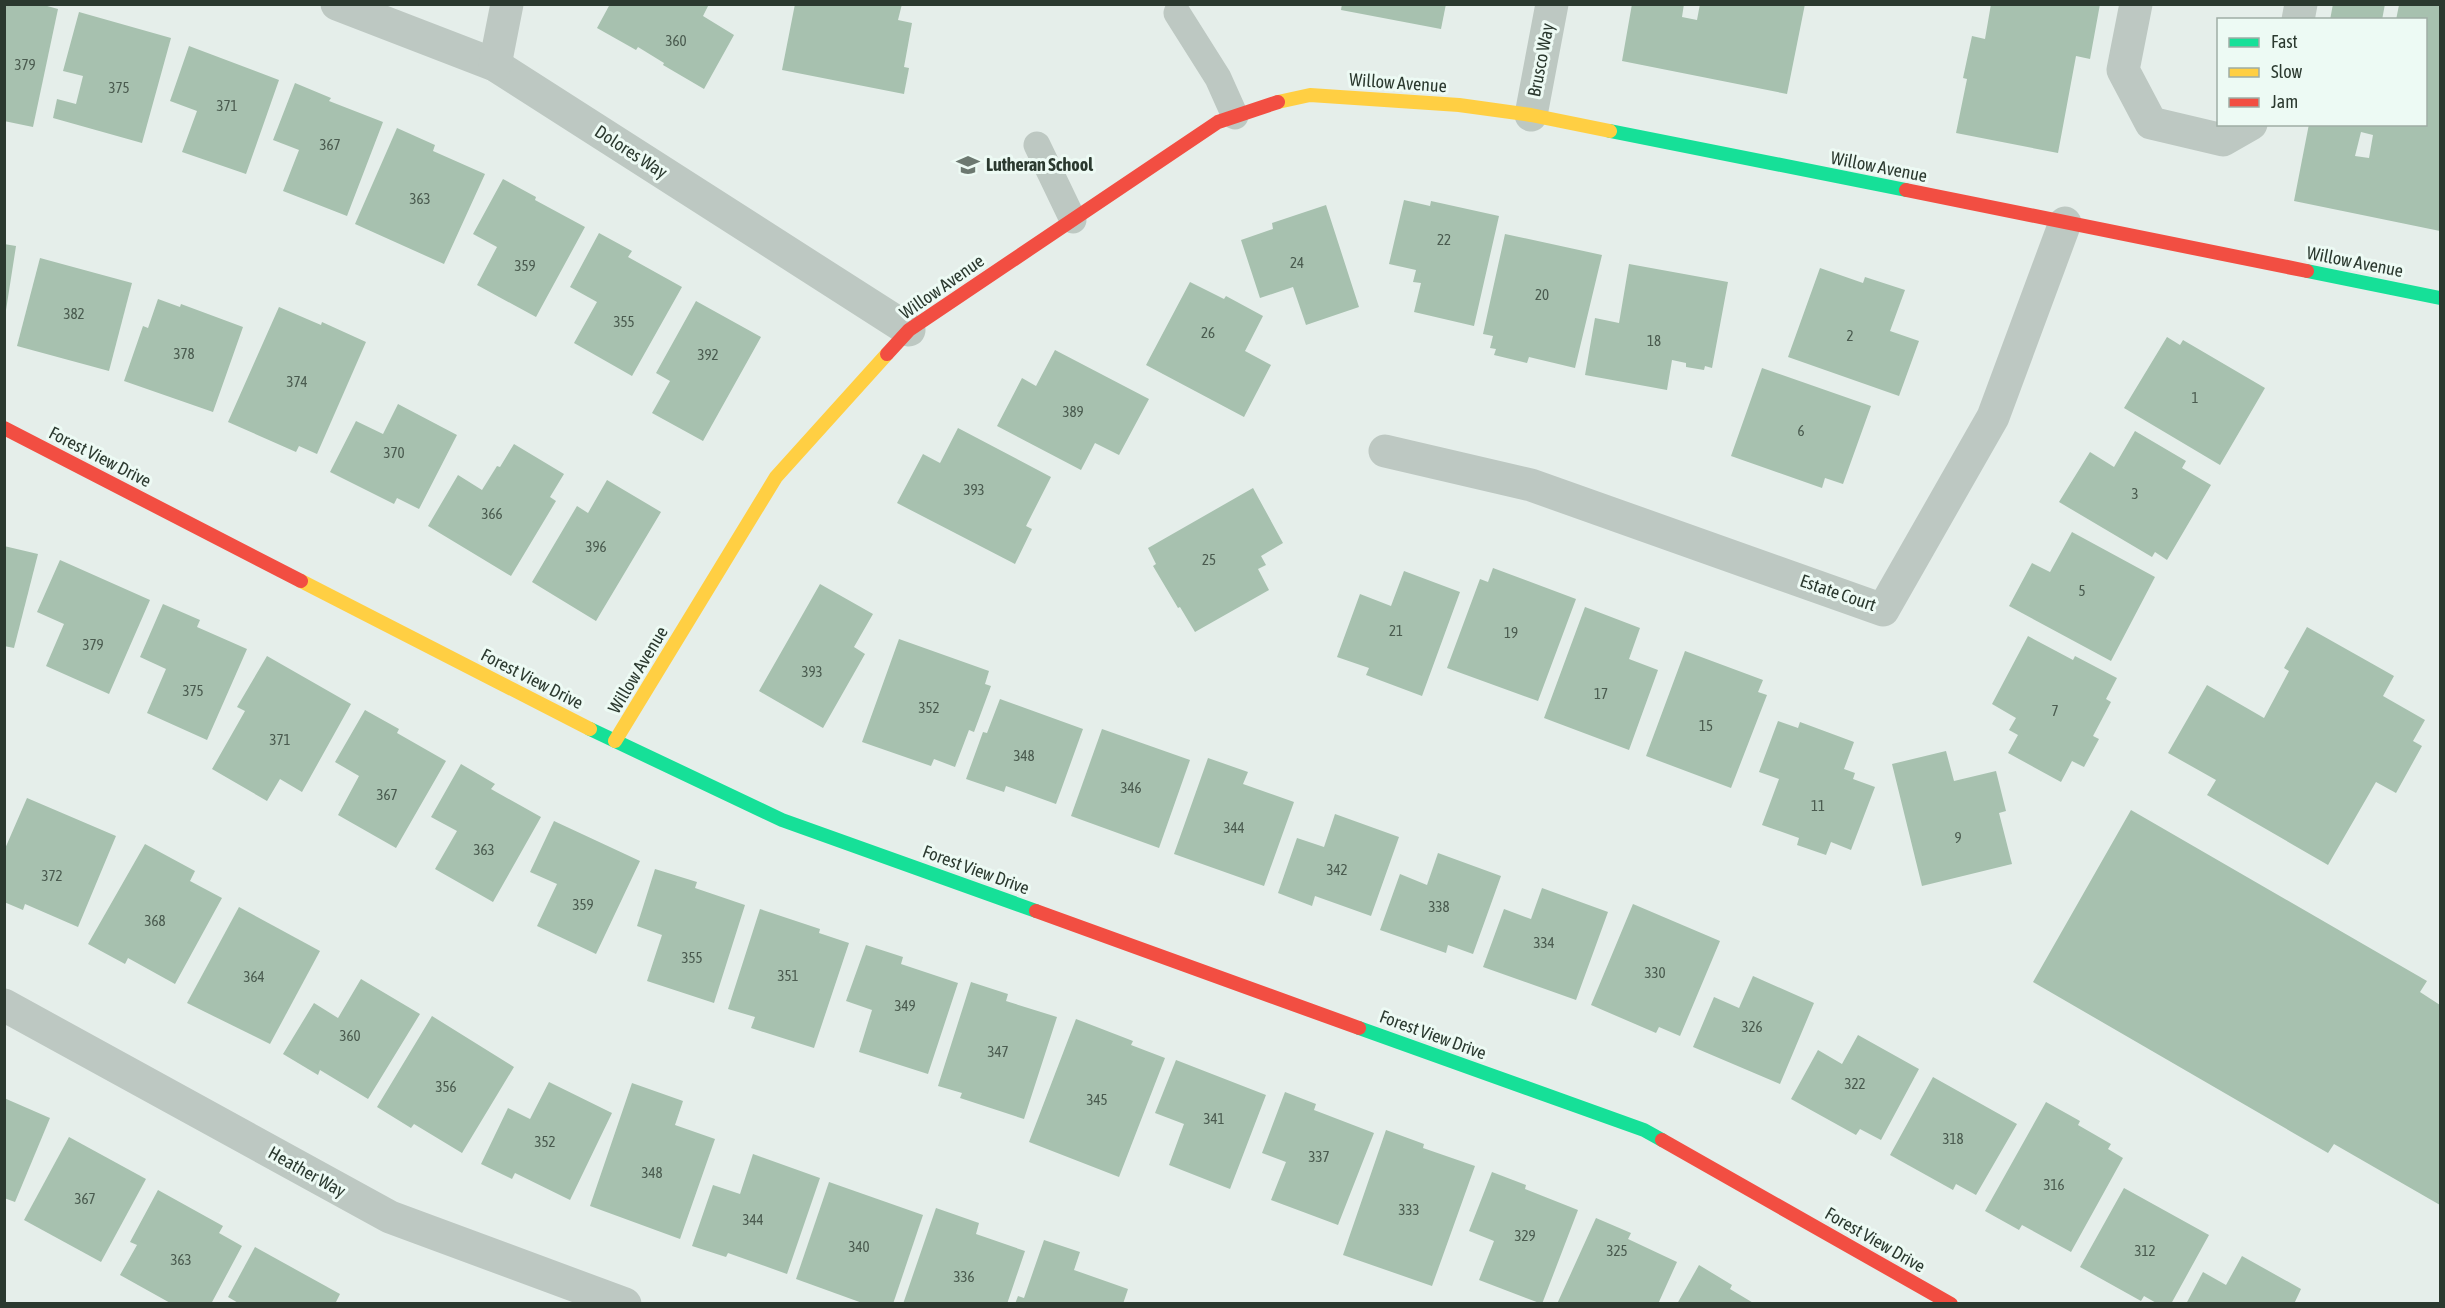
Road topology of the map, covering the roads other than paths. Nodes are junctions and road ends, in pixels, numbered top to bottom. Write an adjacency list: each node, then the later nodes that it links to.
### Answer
1 (336, 4): 6 (street, Dolores Way)
2 (507, 4): 6 (street)
3 (1552, 4): 7 (street, Brusco Way)
4 (2136, 4): 9 (street)
5 (1178, 13): 8 (lane)
6 (495, 65): 14 (street, Dolores Way)
7 (1531, 115): 8 (street, Willow Avenue); 12 (street, Willow Avenue)
8 (1235, 117): 11 (street, Willow Avenue)
9 (2248, 126)
10 (1037, 145): 11 (lane)
11 (1073, 220): 14 (street, Willow Avenue)
12 (2065, 223): 13 (street, Willow Avenue); 16 (street, Estate Court)
13 (2440, 298)
14 (909, 330): 17 (street, Willow Avenue)
15 (4, 428): 17 (street, Forest View Drive)
16 (1385, 451)
17 (615, 741): 20 (street, Forest View Drive)
18 (4, 1005): 19 (street, Heather Way)
19 (626, 1304)
20 (1951, 1304)

